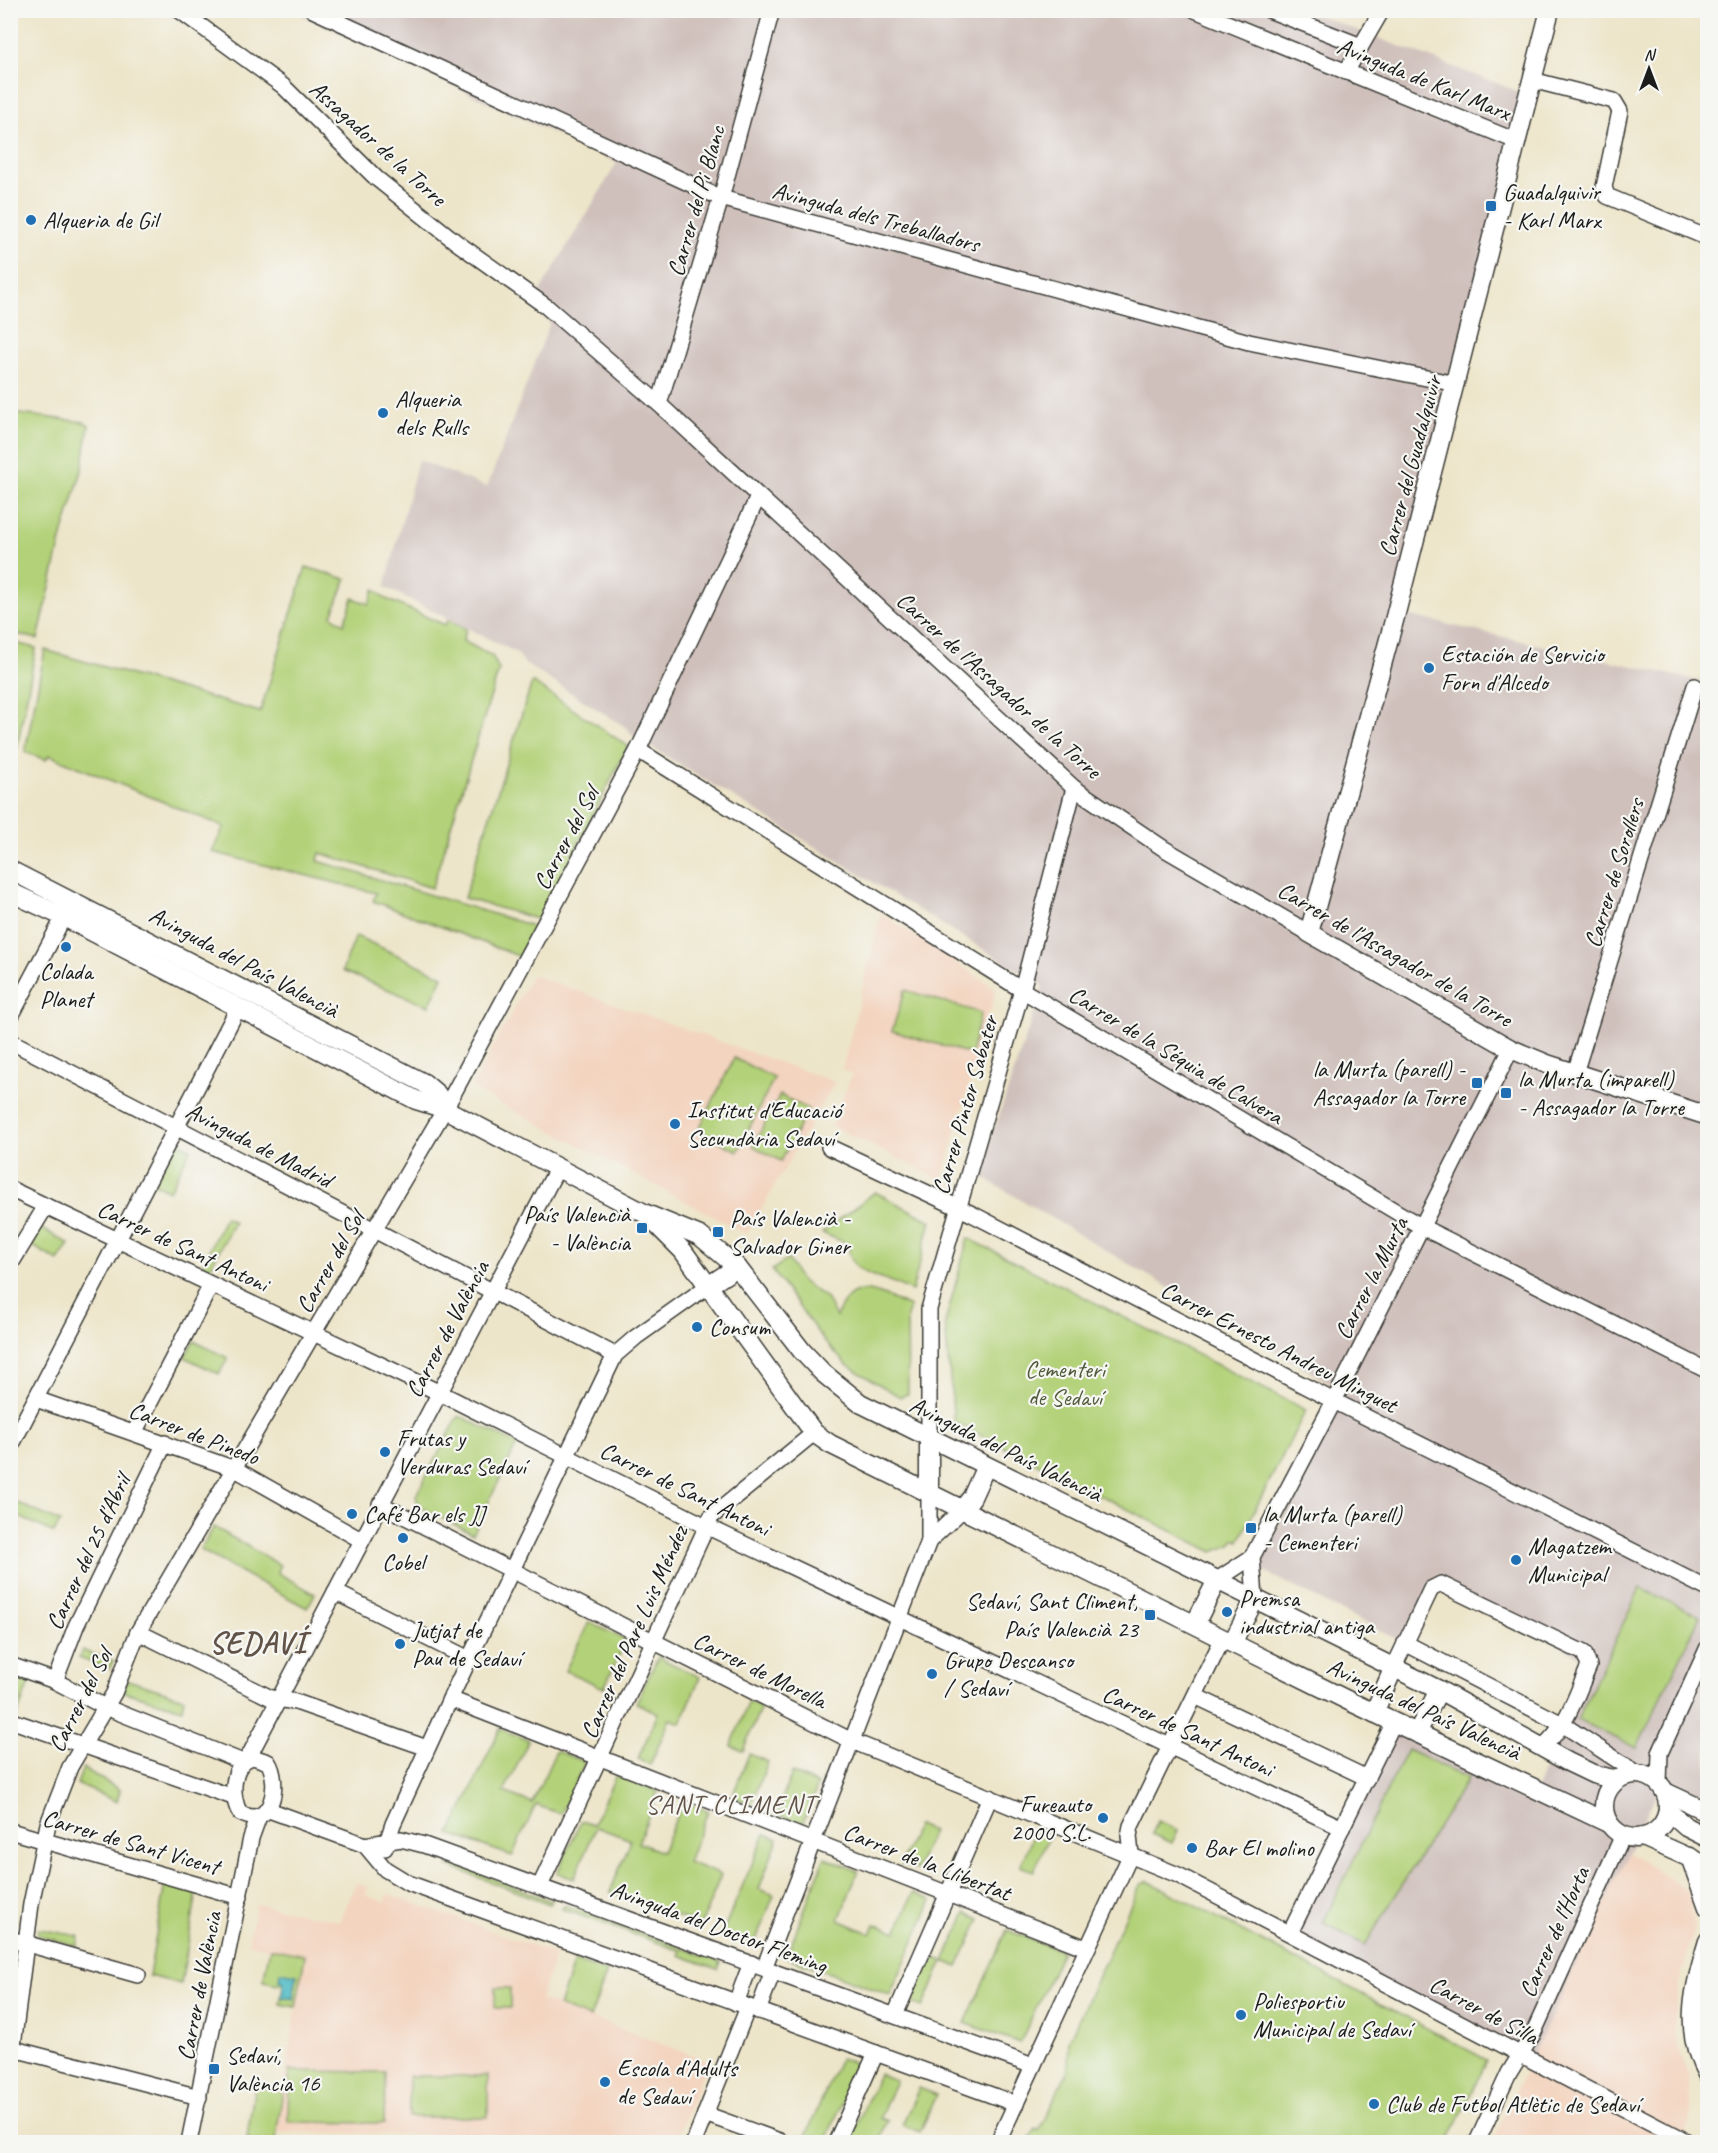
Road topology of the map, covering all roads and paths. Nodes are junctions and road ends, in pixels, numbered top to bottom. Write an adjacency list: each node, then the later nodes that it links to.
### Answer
1 (179, 10): 15 (street, Assagador de la Torre)
2 (313, 10): 13 (street, Avinguda dels Treballadors)
3 (772, 10): 13 (street, Carrer del Pi Blanc)
4 (1195, 10): 8 (street, Avinguda de Karl Marx)
5 (1269, 10): 9 (street, Avinguda de Karl Marx)
6 (1382, 10): 9 (street)
7 (1550, 10): 11 (street, Carrer del Guadalquivir)
8 (1213, 13): 10 (street, Avinguda de Karl Marx)
9 (1360, 46): 10 (street)
10 (1346, 72): 12 (street, Avinguda de Karl Marx)
11 (1532, 80): 12 (street, Carrer del Guadalquivir); 14 (street)
12 (1516, 141): 16 (street, Carrer del Guadalquivir)
13 (722, 198): 16 (street, Avinguda dels Treballadors); 17 (street, Carrer del Pi Blanc)
14 (1707, 238)
15 (547, 307): 17 (street, Carrer de l'Assagador de la Torre)
16 (1456, 384): 26 (street, Carrer del Guadalquivir)
17 (659, 404): 18 (street, Carrer de l'Assagador de la Torre)
18 (758, 497): 20 (street, Carrer del Sol); 21 (street, Carrer de l'Assagador de la Torre)
19 (1695, 686): 32 (street, Carrer de Sorollers)
20 (638, 750): 27 (street, Carrer de la Séquia de Calvera); 33 (street, Carrer del Sol)
21 (1074, 788): 26 (street, Carrer de l'Assagador de la Torre); 27 (street, Carrer Pintor Sabater)
22 (10, 870): 24 (street, Avinguda del País Valencià)
23 (10, 892): 25 (street, Avinguda del País Valencià)
24 (72, 900): 25 (street); 33 (street, Avinguda del País Valencià)
25 (64, 917): 28 (street, Avinguda del País Valencià); 29 (street)
26 (1309, 933): 31 (street, Carrer de l'Assagador de la Torre)
27 (1022, 990): 40 (street, Carrer Pintor Sabater); 42 (street, Carrer de la Séquia de Calvera)
28 (238, 1008): 33 (street, Avinguda del País Valencià); 35 (street)
29 (10, 1018)
30 (10, 1041): 35 (street, Avinguda de Madrid)
31 (1511, 1049): 32 (street, Carrer de l'Assagador de la Torre); 42 (street, Carrer la Murta)
32 (1575, 1073): 34 (street, Carrer de l'Assagador de la Torre)
33 (445, 1110): 37 (street, Avinguda del País Valencià); 43 (street, Carrer del Sol)
34 (1707, 1116)
35 (175, 1126): 43 (street, Avinguda de Madrid); 44 (street)
36 (829, 1147): 40 (street, Carrer Ernesto Andreu Minguet)
37 (557, 1169): 41 (street, Avinguda del País Valencià); 49 (street, Carrer de València)
38 (10, 1189): 39 (street, Carrer de Sant Antoni)
39 (46, 1206): 44 (street, Carrer de Sant Antoni); 45 (street)
40 (958, 1208): 55 (street, Carrer Ernesto Andreu Minguet); 58 (street, Carrer Pintor Sabater)
41 (644, 1213): 46 (street, Avinguda del País Valencià); 48 (street, Avinguda del País Valencià)
42 (1422, 1227): 52 (street, Carrer de la Séquia de Calvera); 55 (street, Carrer la Murta)
43 (374, 1230): 49 (street, Avinguda de Madrid); 50 (street, Carrer del Sol)
44 (117, 1241): 47 (street, Carrer de Sant Antoni); 54 (street)
45 (10, 1265)
46 (737, 1267): 48 (street); 58 (street, Avinguda del País Valencià)
47 (211, 1285): 50 (street, Carrer de Sant Antoni); 56 (street)
48 (708, 1286): 51 (street); 57 (street, Avinguda del País Valencià)
49 (492, 1292): 51 (street, Avinguda de Madrid); 53 (street, Carrer de València)
50 (314, 1334): 53 (street, Carrer de Sant Antoni); 63 (street, Carrer del Sol)
51 (615, 1355): 61 (street)
52 (1707, 1371)
53 (438, 1392): 61 (street, Carrer de Sant Antoni); 65 (street, Carrer de València)
54 (36, 1399): 56 (street, Carrer de Pinedo); 60 (street)
55 (1334, 1401): 70 (street, Carrer la Murta); 73 (street, Carrer Ernesto Andreu Minguet)
56 (134, 1433): 59 (street, Carrer de Pinedo)
57 (814, 1433): 64 (street, Avinguda del País Valencià); 67 (street, Carrer del Pare Luis Méndez)
58 (929, 1438): 62 (street, Avinguda del País Valencià); 64 (street)
59 (165, 1443): 63 (street, Carrer de Pinedo); 86 (street, Carrer del 25 d'Abril)
60 (12, 1444)
61 (566, 1456): 67 (street, Carrer de Sant Antoni); 71 (street)
62 (986, 1466): 66 (street); 72 (street, Avinguda del País Valencià)
63 (235, 1469): 68 (street, Carrer de Pinedo); 78 (street, Carrer del Sol)
64 (929, 1492): 66 (street, Avinguda del País Valencià); 69 (street)
65 (380, 1504): 68 (street, Carrer de València); 71 (street, Carrer de Morella)
66 (962, 1510): 69 (street); 77 (street, Avinguda del País Valencià)
67 (706, 1526): 76 (street, Carrer de Sant Antoni); 80 (street, Carrer del Pare Luis Méndez)
68 (361, 1540): 74 (street, Carrer de València)
69 (929, 1540): 76 (street)
70 (1252, 1557): 72 (street, Carrer la Murta); 75 (street)
71 (511, 1571): 80 (street, Carrer de Morella); 83 (street)
72 (1217, 1580): 75 (street, Avinguda del País Valencià); 77 (street)
73 (1707, 1589)
74 (335, 1592): 83 (street); 90 (street, Carrer de València)
75 (1255, 1599): 79 (street); 85 (street, Avinguda del País Valencià)
76 (900, 1617): 98 (street); 100 (street, Carrer de Sant Antoni)
77 (1195, 1624): 79 (street, Avinguda del País Valencià)
78 (138, 1632): 90 (street); 91 (street, Carrer del Sol)
79 (1227, 1641): 88 (street); 92 (street, Avinguda del País Valencià)
80 (653, 1642): 98 (street, Carrer de Morella); 104 (street, Carrer del Pare Luis Méndez)
81 (1405, 1643): 85 (street, Avinguda del País Valencià); 95 (street, Avinguda del País Valencià); 95 (street)
82 (1707, 1647): 103 (street)
83 (469, 1659): 89 (street)
84 (10, 1665): 86 (street)
85 (1394, 1667): 87 (street, Avinguda del País Valencià); 92 (street)
86 (56, 1681): 91 (street)
87 (1439, 1690): 97 (street); 101 (street, Avinguda del País Valencià)
88 (1195, 1696): 100 (street); 108 (street)
89 (450, 1699): 102 (street); 104 (street, Carrer de la Llibertat)
90 (277, 1700): 96 (street, Carrer de València); 102 (street)
91 (105, 1707): 99 (street, Carrer del Sol); 106 (street)
92 (1374, 1713): 94 (street, Avinguda del País Valencià)
93 (10, 1720): 99 (street)
94 (1394, 1722): 97 (street, Avinguda del País Valencià); 108 (street)
95 (1562, 1724): 101 (street, Avinguda del País Valencià); 107 (street, Avinguda del País Valencià)
96 (260, 1733): 105 (street); 106 (street, Carrer de València)
97 (1417, 1733): 117 (street, Avinguda del País Valencià)
98 (852, 1741): 112 (street, Carrer de Morella); 126 (street)
99 (82, 1746): 111 (street); 124 (street, Carrer del Sol)
100 (1170, 1747): 118 (street, Carrer de Sant Antoni); 128 (street)
101 (1542, 1747): 109 (street, Avinguda del País Valencià)
102 (428, 1748): 125 (street)
103 (1660, 1753): 107 (street); 110 (street)
104 (601, 1758): 126 (street, Carrer de la Llibertat); 132 (street, Carrer del Pare Luis Méndez)
105 (264, 1759): 106 (street); 115 (street)
106 (245, 1760): 111 (street)
107 (1639, 1774): 109 (street); 110 (street)
108 (1367, 1778): 118 (street)
109 (1616, 1780): 117 (street)
110 (1662, 1788): 113 (street); 114 (street)
111 (233, 1797): 116 (street)
112 (990, 1797): 128 (street, Carrer de Morella); 133 (street)
113 (1668, 1811): 121 (street); 123 (street)
114 (1707, 1812)
115 (264, 1813): 116 (street); 122 (street, Carrer de València); 127 (street)
116 (243, 1815): 122 (street, Carrer de València)
117 (1608, 1823): 120 (street)
118 (1342, 1828): 136 (street)
119 (10, 1832): 124 (street, Carrer de Sant Vicent)
120 (1623, 1835): 121 (street); 148 (street, Carrer de l'Horta)
121 (1644, 1837): 129 (street)
122 (251, 1838): 134 (street, Carrer de València)
123 (1707, 1838)
124 (44, 1841): 134 (street, Carrer de Sant Vicent); 139 (street, Carrer del Sol)
125 (388, 1841): 127 (street, Avinguda del Doctor Fleming); 131 (street); 132 (street, Avinguda del Doctor Fleming)
126 (814, 1842): 133 (street, Carrer de la Llibertat); 141 (street)
127 (365, 1845): 131 (street)
128 (1131, 1854): 136 (street, Carrer de Silla); 140 (street)
129 (1690, 1857): 130 (street); 135 (street)
130 (1707, 1866)
131 (386, 1869): 144 (street)
132 (540, 1886): 141 (street, Avinguda del Doctor Fleming)
133 (947, 1894): 140 (street, Carrer de la Llibertat); 145 (street)
134 (240, 1897): 152 (street, Carrer de València)
135 (1707, 1907)
136 (1290, 1933): 148 (street, Carrer de Silla)
137 (10, 1939): 139 (street)
138 (1707, 1941): 143 (street)
139 (26, 1944): 142 (street); 146 (street, Carrer del Sol)
140 (1086, 1948): 149 (street)
141 (763, 1967): 144 (street); 144 (street); 145 (street, Avinguda del Doctor Fleming)
142 (138, 1975)
143 (1702, 1977): 151 (street)
144 (747, 2007): 147 (street); 154 (street)
145 (895, 2015): 149 (street, Avinguda del Doctor Fleming)
146 (12, 2048): 150 (street, Carrer del Sol); 152 (street)
147 (876, 2053): 153 (street); 158 (street)
148 (1521, 2054): 160 (street, Carrer de l'Horta); 161 (street, Carrer de Silla)
149 (1033, 2066): 153 (street)
150 (10, 2069)
151 (1707, 2076)
152 (199, 2097): 155 (street, Carrer de València)
153 (1016, 2104): 159 (street)
154 (705, 2114): 156 (street); 157 (street)
155 (189, 2142)
156 (694, 2142)
157 (782, 2142)
158 (836, 2142)
159 (998, 2142)
160 (1477, 2142)
161 (1688, 2142)

